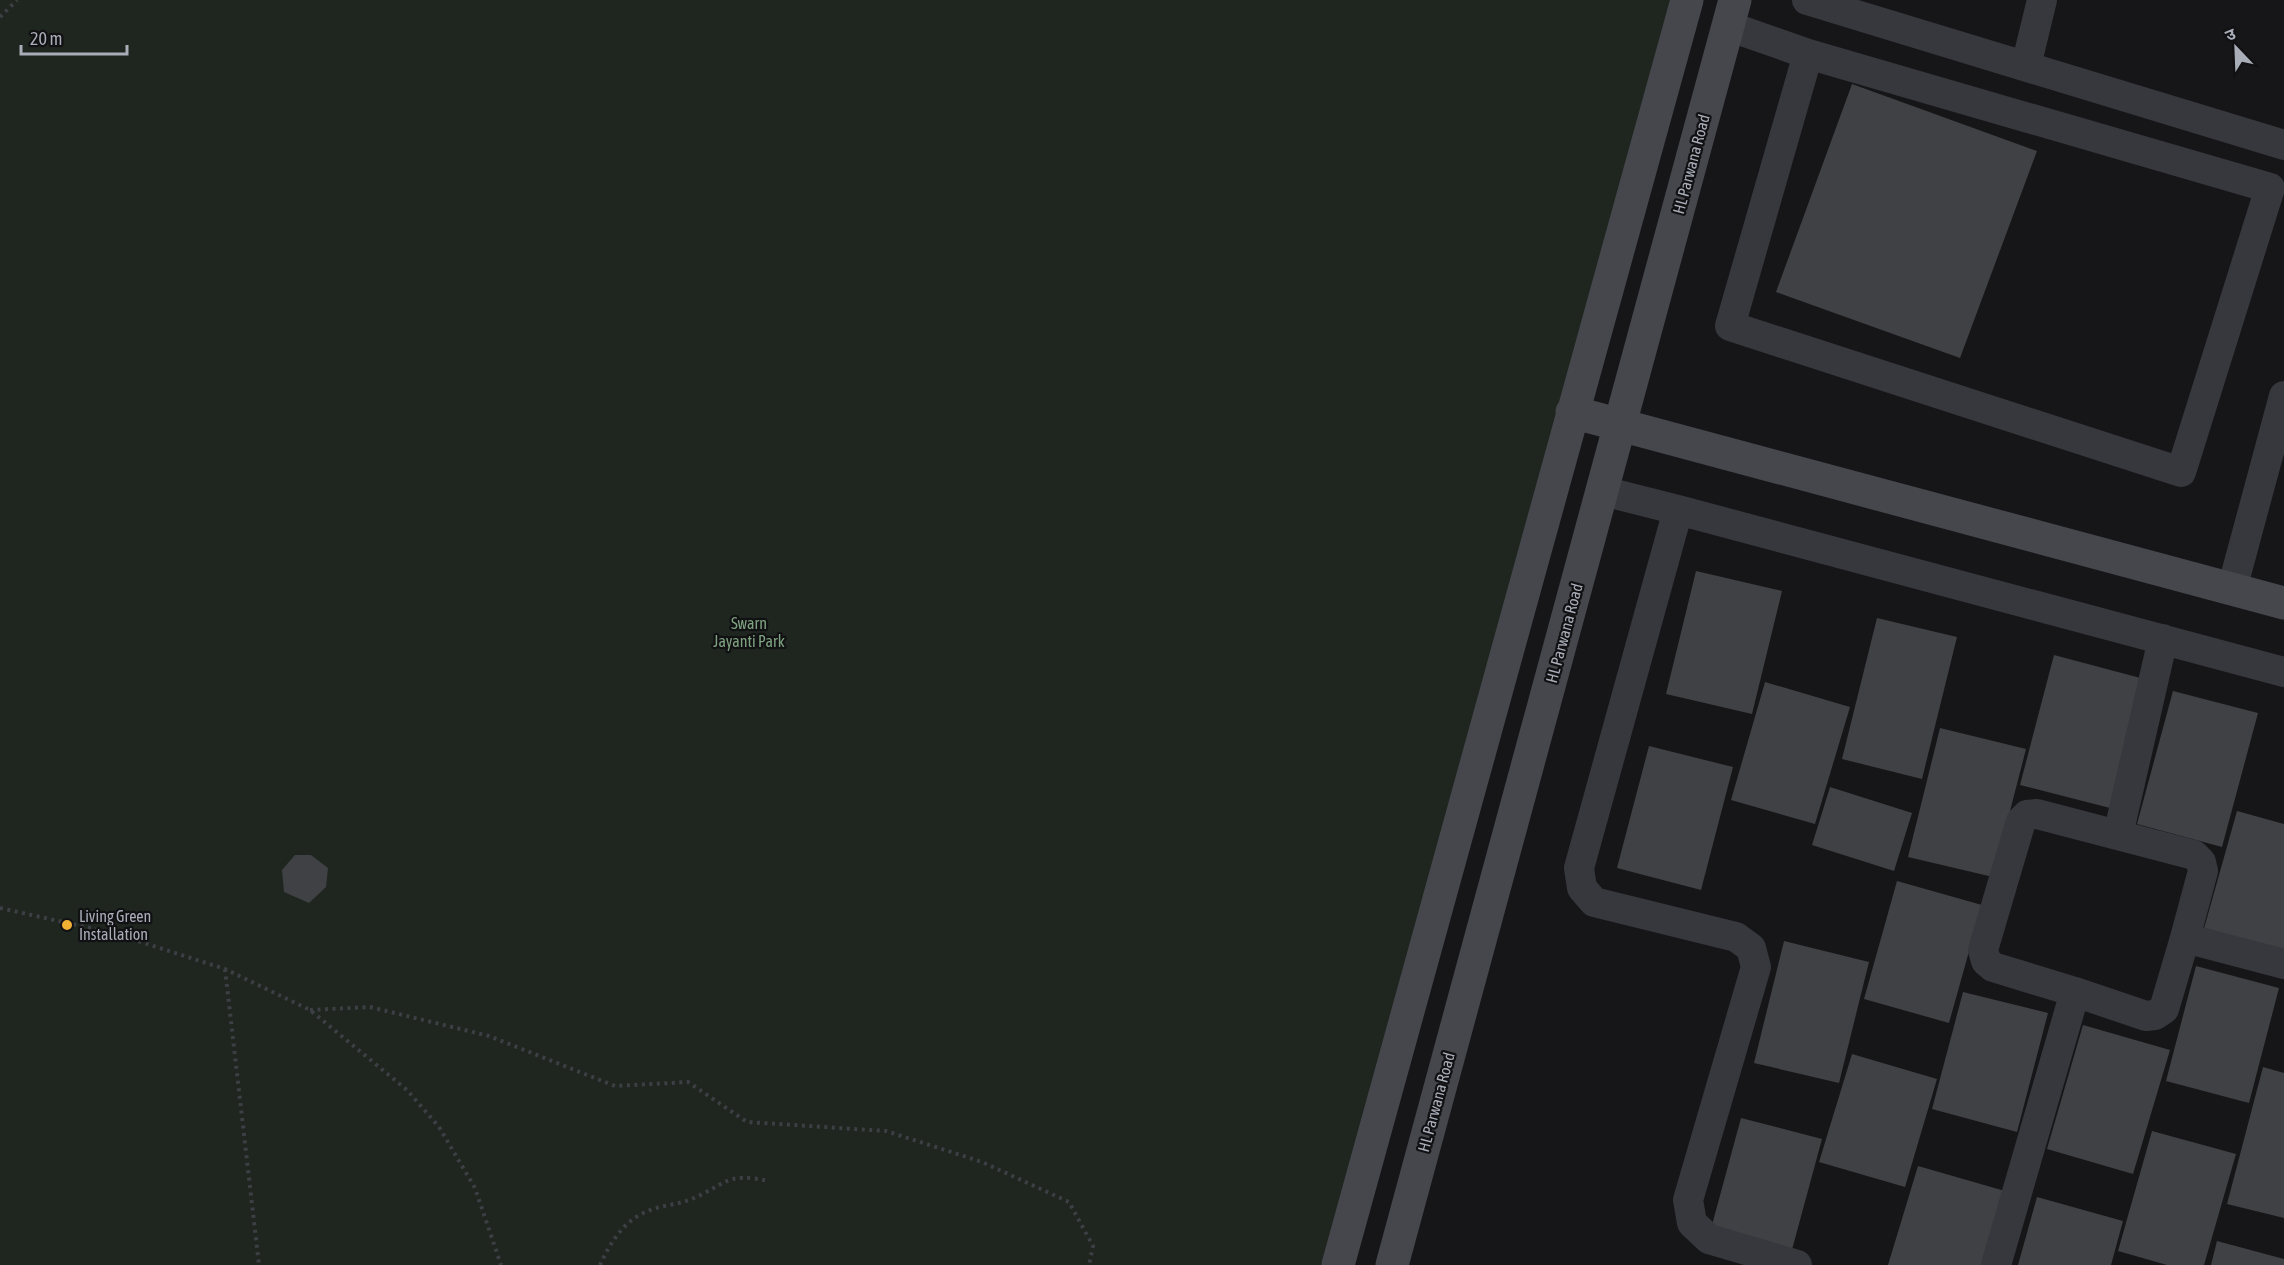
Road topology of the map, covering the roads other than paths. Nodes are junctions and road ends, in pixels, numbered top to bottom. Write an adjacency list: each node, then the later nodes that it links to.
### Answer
1 (1687, 0): 9 (street)
2 (1807, 0): 6 (street)
3 (2042, 0): 6 (street)
4 (1731, 13): 5 (street); 10 (street, HL Parwana Road)
5 (1808, 54): 5 (street)
6 (2026, 66): 7 (street)
7 (2284, 145)
8 (2284, 396): 13 (street)
9 (1572, 412): 10 (street); 21 (street)
10 (1620, 426): 11 (street, HL Parwana Road); 13 (street)
11 (1603, 491): 12 (street); 22 (street, HL Parwana Road)
12 (1678, 510): 15 (street); 23 (street)
13 (2232, 589): 14 (street)
14 (2284, 603)
15 (2163, 639): 16 (street); 17 (street)
16 (2284, 672)
17 (2118, 835): 18 (street); 20 (street)
18 (2185, 938): 19 (street); 20 (street)
19 (2284, 964)
20 (2075, 992): 24 (street)
21 (1338, 1265)
22 (1392, 1265)
23 (1797, 1265)
24 (1996, 1265)

